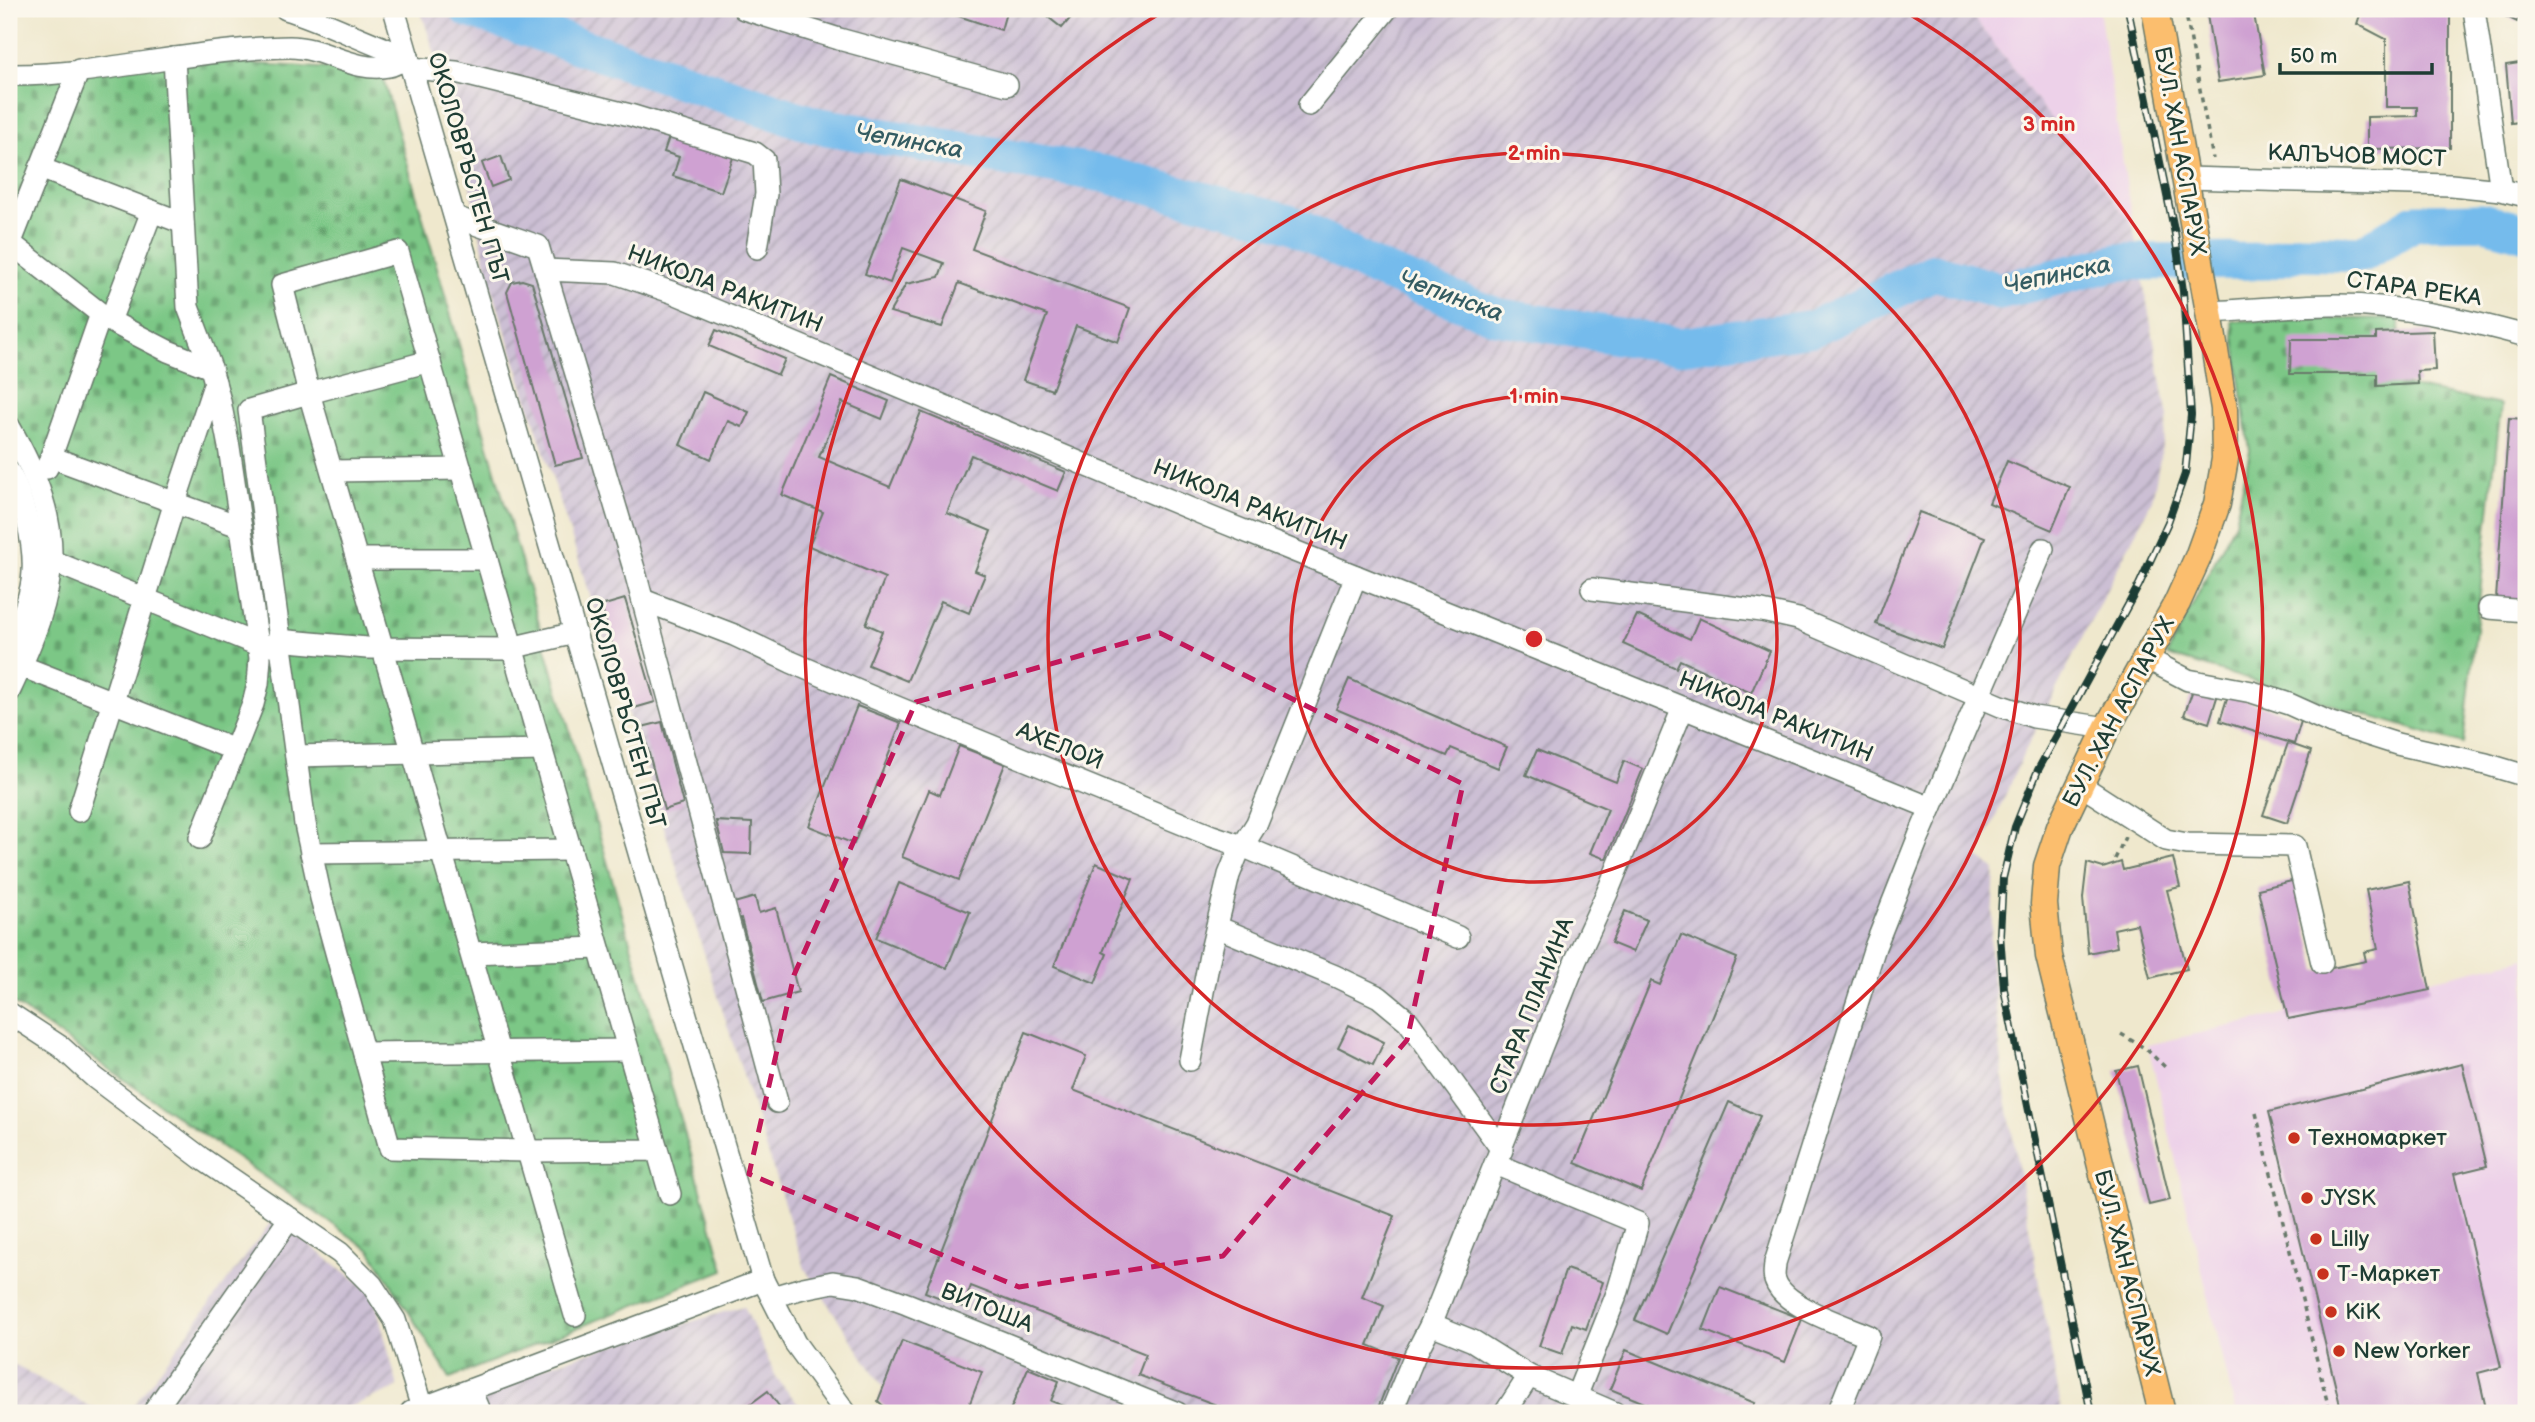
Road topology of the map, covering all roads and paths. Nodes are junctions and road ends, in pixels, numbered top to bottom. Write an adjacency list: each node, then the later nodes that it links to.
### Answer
1 (286, 9): 9 (street)
2 (394, 9): 9 (street, ОКОЛОВРЪСТЕН ПЪТ)
3 (744, 9): 12 (street)
4 (1387, 9): 13 (street)
5 (2155, 9): 15 (main road, БУЛ. ХАН АСПАРУХ)
6 (2185, 9): 16 (path)
7 (2474, 9): 17 (street)
8 (174, 58): 9 (street); 10 (street); 21 (street)
9 (410, 62): 20 (street, ОКОЛОВРЪСТЕН ПЪТ); 23 (street)
10 (79, 70): 11 (street); 14 (street)
11 (9, 75)
12 (1007, 85)
13 (1309, 105)
14 (40, 168): 19 (street); 22 (street)
15 (2186, 178): 16 (street, КАЛЪЧОВ МОСТ); 25 (main road, БУЛ. ХАН АСПАРУХ)
16 (2216, 178): 17 (street, КАЛЪЧОВ МОСТ)
17 (2501, 190): 18 (street, КАЛЪЧОВ МОСТ)
18 (2526, 196)
19 (152, 211): 21 (street); 26 (street)
20 (454, 216): 24 (street); 49 (street, ОКОЛОВРЪСТЕН ПЪТ)
21 (183, 223): 29 (street)
22 (9, 244): 26 (street)
23 (757, 248)
24 (545, 270): 43 (street, НИКОЛА РАКИТИН); 46 (street)
25 (2209, 312): 27 (street, СТАРА РЕКА); 54 (main road, БУЛ. ХАН АСПАРУХ)
26 (105, 318): 29 (street); 32 (street)
27 (2526, 337)
28 (430, 361): 30 (street); 30 (street); 33 (street)
29 (213, 375): 37 (street); 38 (street)
30 (309, 393): 34 (street); 50 (street)
31 (9, 426): 36 (street)
32 (51, 457): 36 (street); 37 (street)
33 (461, 469): 34 (street); 41 (street)
34 (332, 471): 40 (street)
35 (9, 472): 53 (street)
36 (40, 489): 42 (street)
37 (175, 502): 38 (street); 45 (street)
38 (241, 527): 50 (street)
39 (2043, 549): 56 (street)
40 (357, 559): 41 (street); 51 (street)
41 (487, 559): 52 (street)
42 (51, 561): 45 (street); 53 (street)
43 (1356, 576): 58 (street, НИКОЛА РАКИТИН); 69 (street)
44 (1592, 589): 56 (street)
45 (144, 599): 50 (street); 57 (street)
46 (643, 600): 69 (street, АХЕЛОЙ); 85 (street)
47 (2489, 608): 48 (street)
48 (2526, 611)
49 (575, 633): 52 (street); 92 (street, ОКОЛОВРЪСТЕН ПЪТ)
50 (269, 644): 51 (street); 60 (street); 63 (street)
51 (383, 648): 52 (street); 62 (street)
52 (512, 648): 61 (street)
53 (15, 658): 55 (street); 57 (street)
54 (2146, 659): 59 (main road, БУЛ. ХАН АСПАРУХ); 64 (street)
55 (9, 692)
56 (1980, 697): 59 (street); 66 (street)
57 (114, 702): 60 (street); 67 (street)
58 (1683, 708): 66 (street, НИКОЛА РАКИТИН); 89 (street, СТАРА ПЛАНИНА)
59 (2107, 728): 65 (main road, БУЛ. ХАН АСПАРУХ)
60 (235, 750): 68 (street)
61 (542, 750): 62 (street); 70 (street)
62 (413, 753): 63 (street); 71 (street)
63 (296, 756): 72 (street)
64 (2526, 776)
65 (2080, 784): 77 (street); 107 (main road, БУЛ. ХАН АСПАРУХ)
66 (1931, 808): 106 (street)
67 (79, 811)
68 (200, 838)
69 (1242, 846): 73 (street); 74 (street, АХЕЛОЙ)
70 (571, 850): 71 (street); 75 (street)
71 (441, 852): 72 (street); 76 (street)
72 (311, 853): 82 (street)
73 (1217, 927): 83 (street); 89 (street)
74 (1458, 937)
75 (598, 948): 76 (street); 80 (street)
76 (471, 953): 81 (street)
77 (2322, 963)
78 (9, 1013): 91 (street)
79 (2121, 1034): 84 (path)
80 (628, 1050): 81 (street); 87 (street)
81 (499, 1051): 82 (street); 88 (street)
82 (364, 1053): 88 (street)
83 (1190, 1060)
84 (2165, 1067)
85 (777, 1102)
86 (2256, 1112): 108 (path)
87 (657, 1150): 88 (street); 90 (street)
88 (528, 1152): 93 (street)
89 (1499, 1157): 94 (street, СТАРА ПЛАНИНА); 97 (street)
90 (670, 1194)
91 (290, 1218): 98 (street); 99 (street)
92 (768, 1289): 96 (street, ВИТОША); 101 (street, ОКОЛОВРЪСТЕН ПЪТ); 102 (street, ВИТОША)
93 (575, 1315)
94 (1431, 1324): 95 (street); 103 (street, СТАРА ПЛАНИНА)
95 (1529, 1376): 97 (street); 104 (street)
96 (471, 1390): 98 (street, ВИТОША); 100 (street)
97 (1576, 1397): 105 (street)
98 (415, 1411)
99 (153, 1413)
100 (481, 1413)
101 (846, 1413)
102 (1177, 1413)
103 (1391, 1413)
104 (1506, 1413)
105 (1615, 1413)
106 (1839, 1413)
107 (2162, 1413)
108 (2330, 1413)

